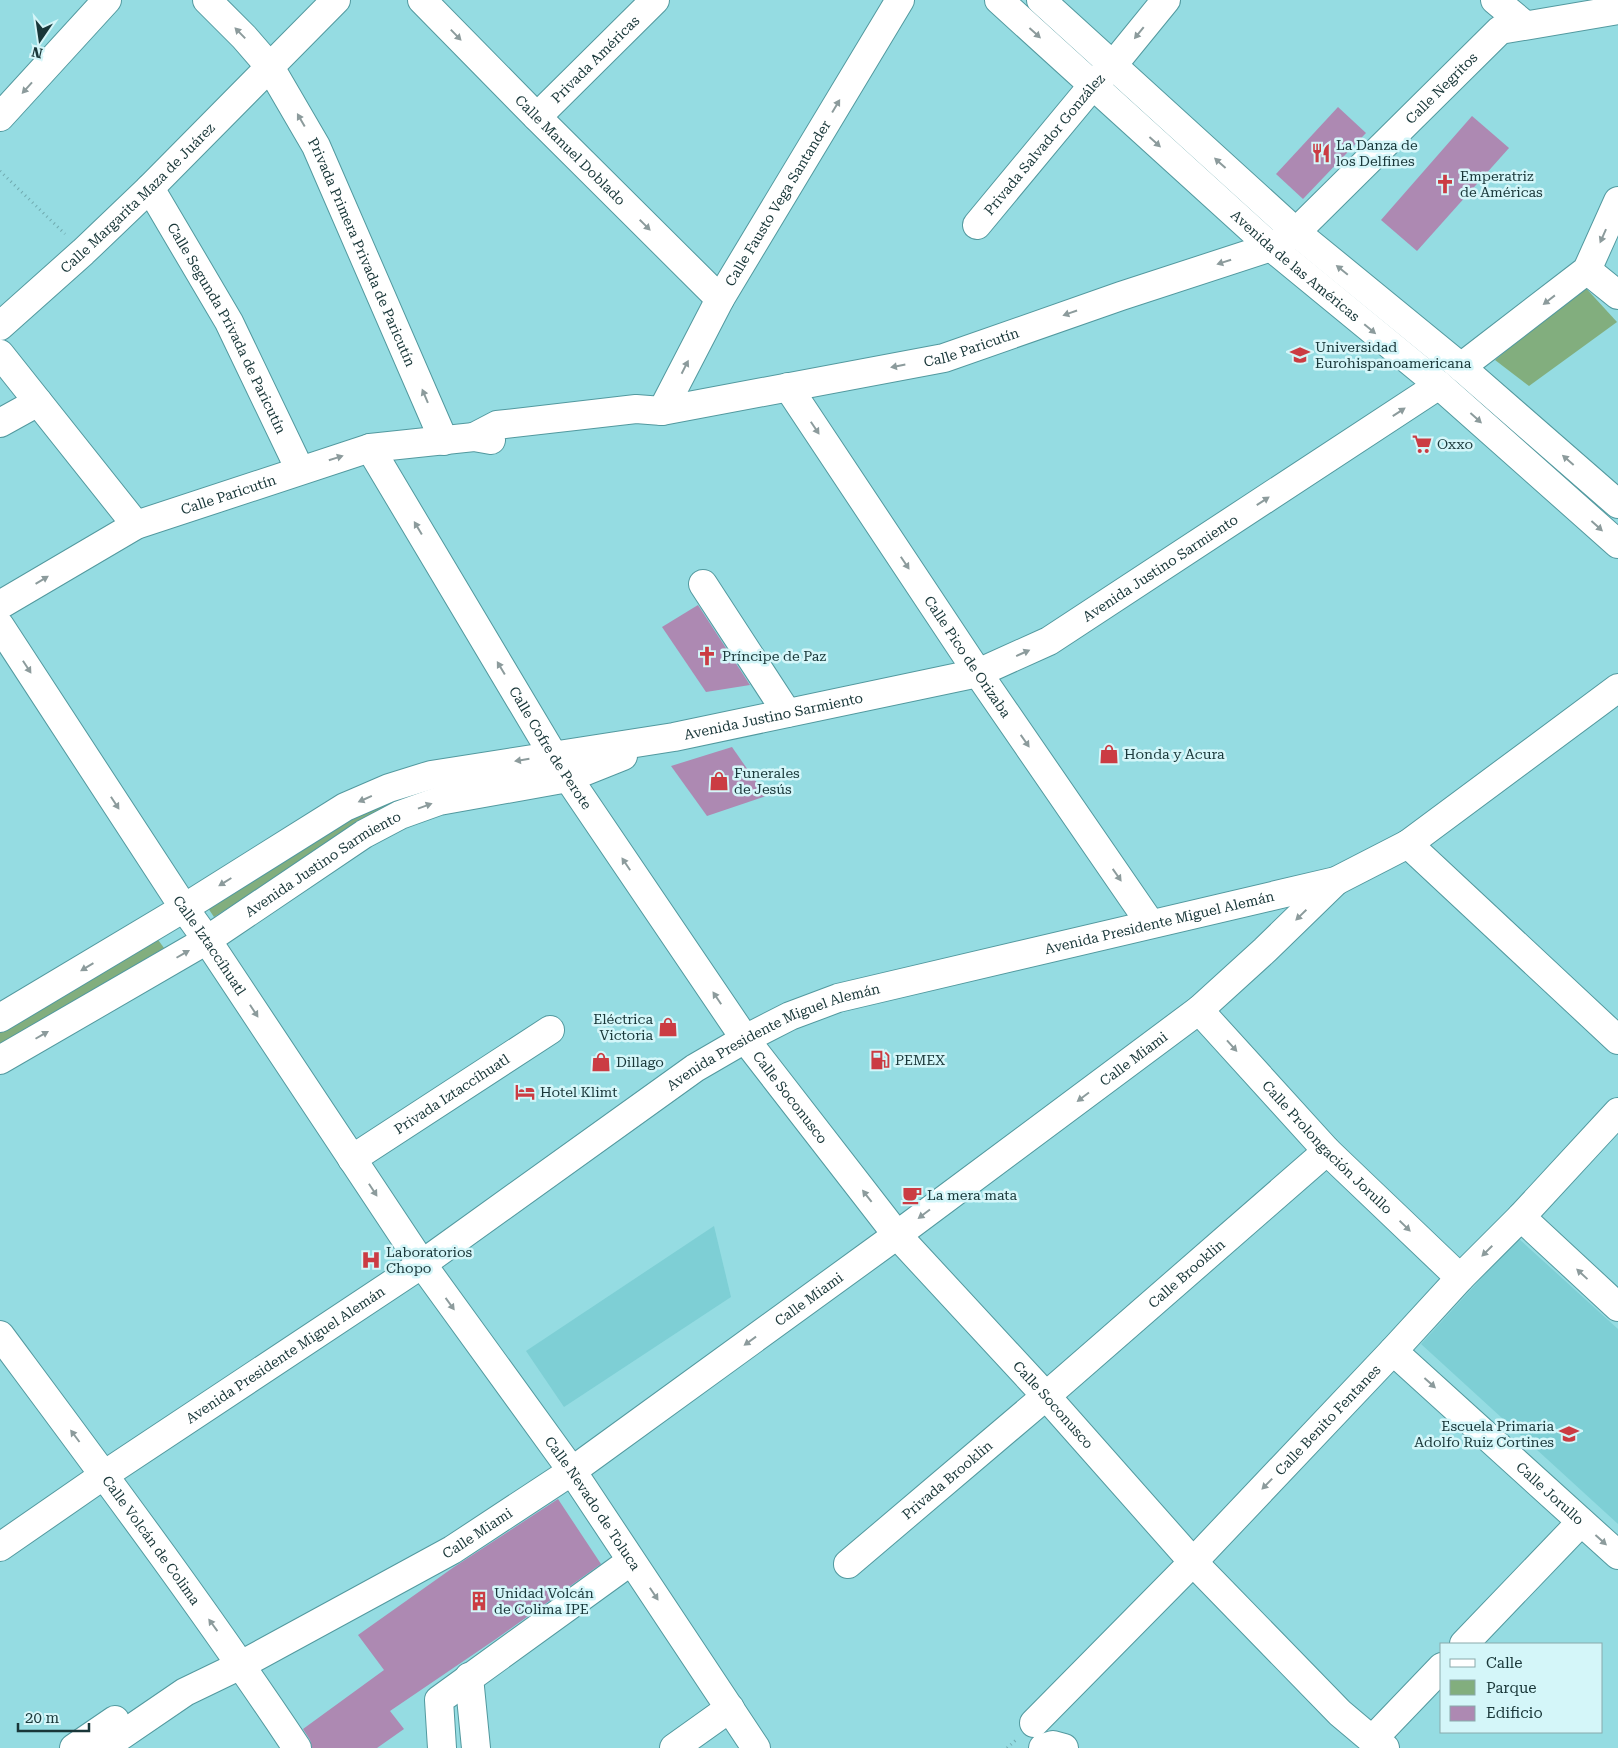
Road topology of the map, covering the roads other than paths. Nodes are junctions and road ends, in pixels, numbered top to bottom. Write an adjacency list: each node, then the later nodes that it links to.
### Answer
1 (107, 0): 16 (street, one-way to 16)
2 (207, 0): 14 (street, one-way to 2)
3 (336, 0): 14 (street, Calle Margarita Maza de Juárez)
4 (422, 0): 17 (street, Calle Manuel Doblado, one-way to 17)
5 (655, 0): 17 (street, Privada Américas)
6 (900, 0): 25 (street, Calle Fausto Vega Santander, one-way to 6)
7 (999, 0): 15 (street, Avenida de las Américas, one-way to 15)
8 (1041, 0): 13 (street, Avenida de las Américas)
9 (1166, 0): 13 (street, Privada Salvador González, one-way to 13)
10 (1495, 0): 12 (street)
11 (1618, 10): 12 (street, Calle Negritos)
12 (1525, 25): 21 (street, Calle Negritos)
13 (1113, 65): 15 (street, Privada Salvador González); 21 (street, Avenida de las Américas, one-way to 13)
14 (270, 67): 18 (street, Calle Margarita Maza de Juárez); 34 (street, Privada Primera Privada de Paricutín, one-way to 14)
15 (1093, 85): 20 (street, Privada Salvador González); 22 (street, Avenida de las Américas, one-way to 22)
16 (0, 117)
17 (537, 117): 25 (street, Calle Manuel Doblado, one-way to 25)
18 (150, 188): 26 (street, Calle Margarita Maza de Juárez); 36 (street, Calle Segunda Privada de Paricutín)
19 (1618, 202): 23 (street, one-way to 23)
20 (977, 225)
21 (1296, 232): 22 (street, Calle Negritos); 28 (street, Avenida de las Américas, one-way to 21)
22 (1271, 246): 29 (street, Avenida de las Américas, one-way to 29); 30 (street, Calle Paricutín, one-way to 30)
23 (1587, 270): 24 (street); 28 (street, Avenida Justino Sarmiento, one-way to 28)
24 (1618, 294)
25 (720, 299): 32 (street, Calle Fausto Vega Santander, one-way to 25)
26 (0, 326)
27 (0, 354): 31 (street)
28 (1461, 367): 29 (street, Avenida Justino Sarmiento); 37 (street, Avenida de las Américas, one-way to 28)
29 (1440, 386): 39 (street, Avenida de las Américas, one-way to 39); 43 (street, Avenida Justino Sarmiento, one-way to 29)
30 (788, 387): 32 (street, Calle Paricutín); 43 (street, Calle Pico de Orizaba, one-way to 43)
31 (38, 402): 33 (street); 38 (street)
32 (662, 411): 34 (street, Calle Paricutín)
33 (0, 423)
34 (444, 441): 35 (street, Calle Paricutín)
35 (370, 448): 36 (street, Calle Paricutín, one-way to 35); 46 (street, Calle Cofre de Perote, one-way to 35)
36 (300, 470): 38 (street, Calle Paricutín)
37 (1618, 504)
38 (136, 524): 41 (street, Calle Paricutín, one-way to 38)
39 (1618, 544)
40 (703, 584): 45 (street)
41 (0, 605)
42 (0, 626): 49 (street, Calle Iztaccíhuatl, one-way to 49)
43 (978, 673): 45 (street, Avenida Justino Sarmiento); 50 (street, Calle Pico de Orizaba, one-way to 50)
44 (1618, 688): 47 (street, Avenida Presidente Miguel Alemán)
45 (787, 713): 46 (street, Avenida Justino Sarmiento)
46 (561, 766): 49 (street, Avenida Justino Sarmiento, one-way to 49); 51 (street, Avenida Justino Sarmiento, one-way to 46); 55 (street, Calle Cofre de Perote, one-way to 46)
47 (1408, 844): 48 (street, Avenida Presidente Miguel Alemán); 56 (street)
48 (1336, 881): 50 (street, Avenida Presidente Miguel Alemán); 52 (street, Calle Miami, one-way to 52)
49 (184, 908): 51 (street, Calle Iztaccíhuatl); 53 (street, Avenida Justino Sarmiento, one-way to 53)
50 (1150, 924): 55 (street, Avenida Presidente Miguel Alemán)
51 (207, 940): 57 (street, Avenida Justino Sarmiento, one-way to 51); 60 (street, Calle Iztaccíhuatl, one-way to 60)
52 (1199, 1010): 59 (street, Calle Prolongación Jorullo, one-way to 59); 62 (street, Calle Miami, one-way to 62)
53 (0, 1018)
54 (550, 1030): 60 (street, Privada Iztaccíhuatl)
55 (745, 1039): 62 (street, Calle Soconusco, one-way to 55); 63 (street, Avenida Presidente Miguel Alemán)
56 (1618, 1040)
57 (0, 1060)
58 (1618, 1112): 61 (street, Calle Benito Fentanes)
59 (1327, 1151): 64 (street, Calle Prolongación Jorullo, one-way to 64); 68 (street, Calle Brooklin)
60 (352, 1159): 63 (street, Calle Iztaccíhuatl, one-way to 63)
61 (1521, 1217): 64 (street, Calle Benito Fentanes, one-way to 64); 65 (street, one-way to 61)
62 (897, 1235): 68 (street, Calle Soconusco); 69 (street, Calle Miami, one-way to 69)
63 (422, 1264): 69 (street, Calle Nevado de Toluca, one-way to 69); 70 (street, Avenida Presidente Miguel Alemán)
64 (1460, 1278): 67 (street, Calle Benito Fentanes)
65 (1618, 1307)
66 (0, 1335): 70 (street, Calle Volcán de Colima, one-way to 66)
67 (1394, 1350): 71 (street, Calle Jorullo, one-way to 71); 75 (street, Calle Benito Fentanes, one-way to 75)
68 (1046, 1396): 75 (street, Calle Soconusco); 76 (street, Privada Brooklin)
69 (572, 1471): 74 (street, Calle Nevado de Toluca); 78 (street, Calle Miami)
70 (104, 1475): 72 (street, Avenida Presidente Miguel Alemán); 78 (street, Calle Volcán de Colima, one-way to 70)
71 (1581, 1522): 73 (street, Calle Jorullo, one-way to 73); 77 (street)
72 (0, 1547)
73 (1618, 1555)
74 (631, 1560): 80 (street); 81 (street, Calle Nevado de Toluca, one-way to 81)
75 (1193, 1562): 82 (street, Calle Benito Fentanes); 83 (street, Calle Soconusco)
76 (848, 1564)
77 (1465, 1643)
78 (241, 1665): 84 (street, Calle Miami); 85 (street, Calle Miami); 86 (street, Calle Volcán de Colima)
79 (1440, 1669): 83 (street)
80 (469, 1677): 87 (street); 88 (street)
81 (730, 1708): 89 (street); 90 (street, Calle Nevado de Toluca)
82 (1034, 1723)
83 (1379, 1744)
84 (74, 1748)
85 (103, 1748)
86 (297, 1748)
87 (442, 1748)
88 (476, 1748)
89 (674, 1748)
90 (756, 1748)
91 (1043, 1748): 92 (street)
92 (1064, 1748)

